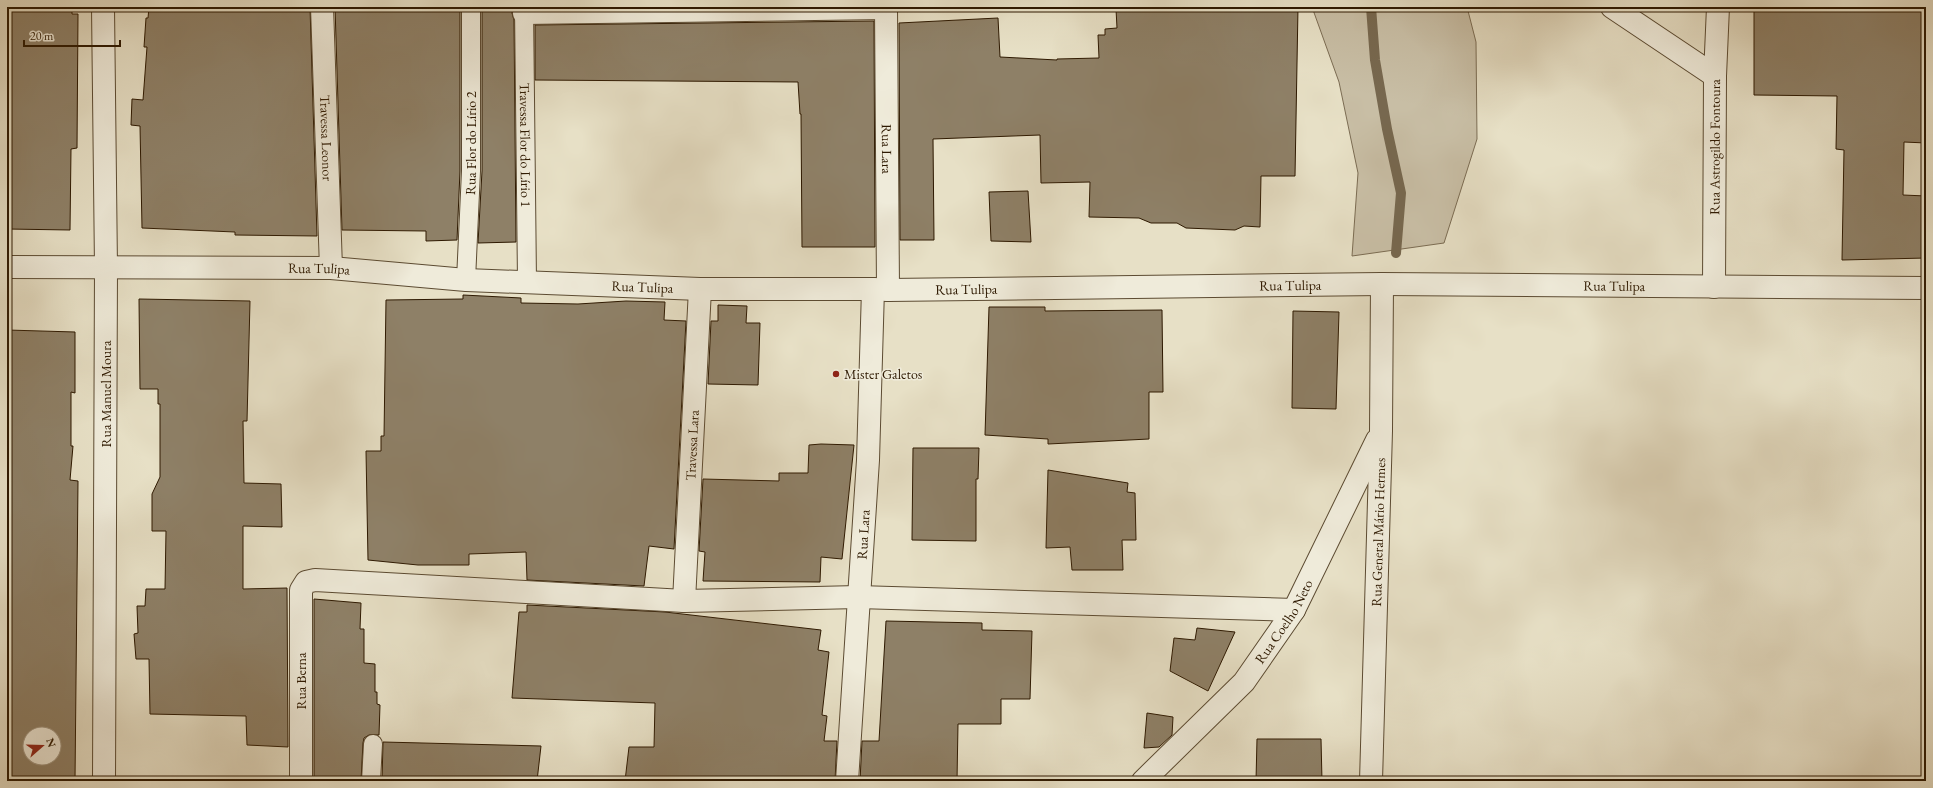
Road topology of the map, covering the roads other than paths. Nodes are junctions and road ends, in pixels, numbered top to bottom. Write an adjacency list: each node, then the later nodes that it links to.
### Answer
1 (103, 7): 11 (street, Rua Manuel Moura)
2 (322, 7): 12 (street, Travessa Leonor)
3 (471, 7): 13 (lane, Rua Flor do Lírio 2)
4 (1612, 7): 9 (street)
5 (1718, 7): 9 (street, Rua Astrogildo Fontoura)
6 (718, 8): 7 (street); 8 (street)
7 (886, 8): 19 (street, Rua Lara)
8 (524, 10): 14 (lane, Travessa Flor do Lírio 1)
9 (1715, 76): 16 (street, Rua Astrogildo Fontoura)
10 (7, 267): 11 (street, Rua Tulipa)
11 (106, 268): 12 (street, Rua Tulipa); 25 (street, Rua Manuel Moura)
12 (331, 268): 13 (street, Rua Tulipa)
13 (466, 280): 14 (street, Rua Tulipa)
14 (527, 282): 18 (street, Rua Tulipa)
15 (1382, 284): 16 (street, Rua Tulipa); 19 (street, Rua Tulipa); 20 (street, Rua General Mário Hermes)
16 (1714, 287): 17 (street, Rua Tulipa)
17 (1926, 288)
18 (700, 289): 19 (street, Rua Tulipa); 22 (street, Travessa Lara)
19 (881, 289): 21 (street, Rua Lara)
20 (1381, 431): 23 (street, Rua Coelho Neto); 30 (street, Rua General Mário Hermes)
21 (858, 596): 22 (street); 23 (street); 28 (street, Rua Lara)
22 (684, 601): 26 (street, Rua Berna)
23 (1294, 610): 29 (street, Rua Coelho Neto)
24 (372, 744): 27 (lane)
25 (104, 781)
26 (302, 781)
27 (371, 781)
28 (847, 781)
29 (1143, 781)
30 (1371, 781)

